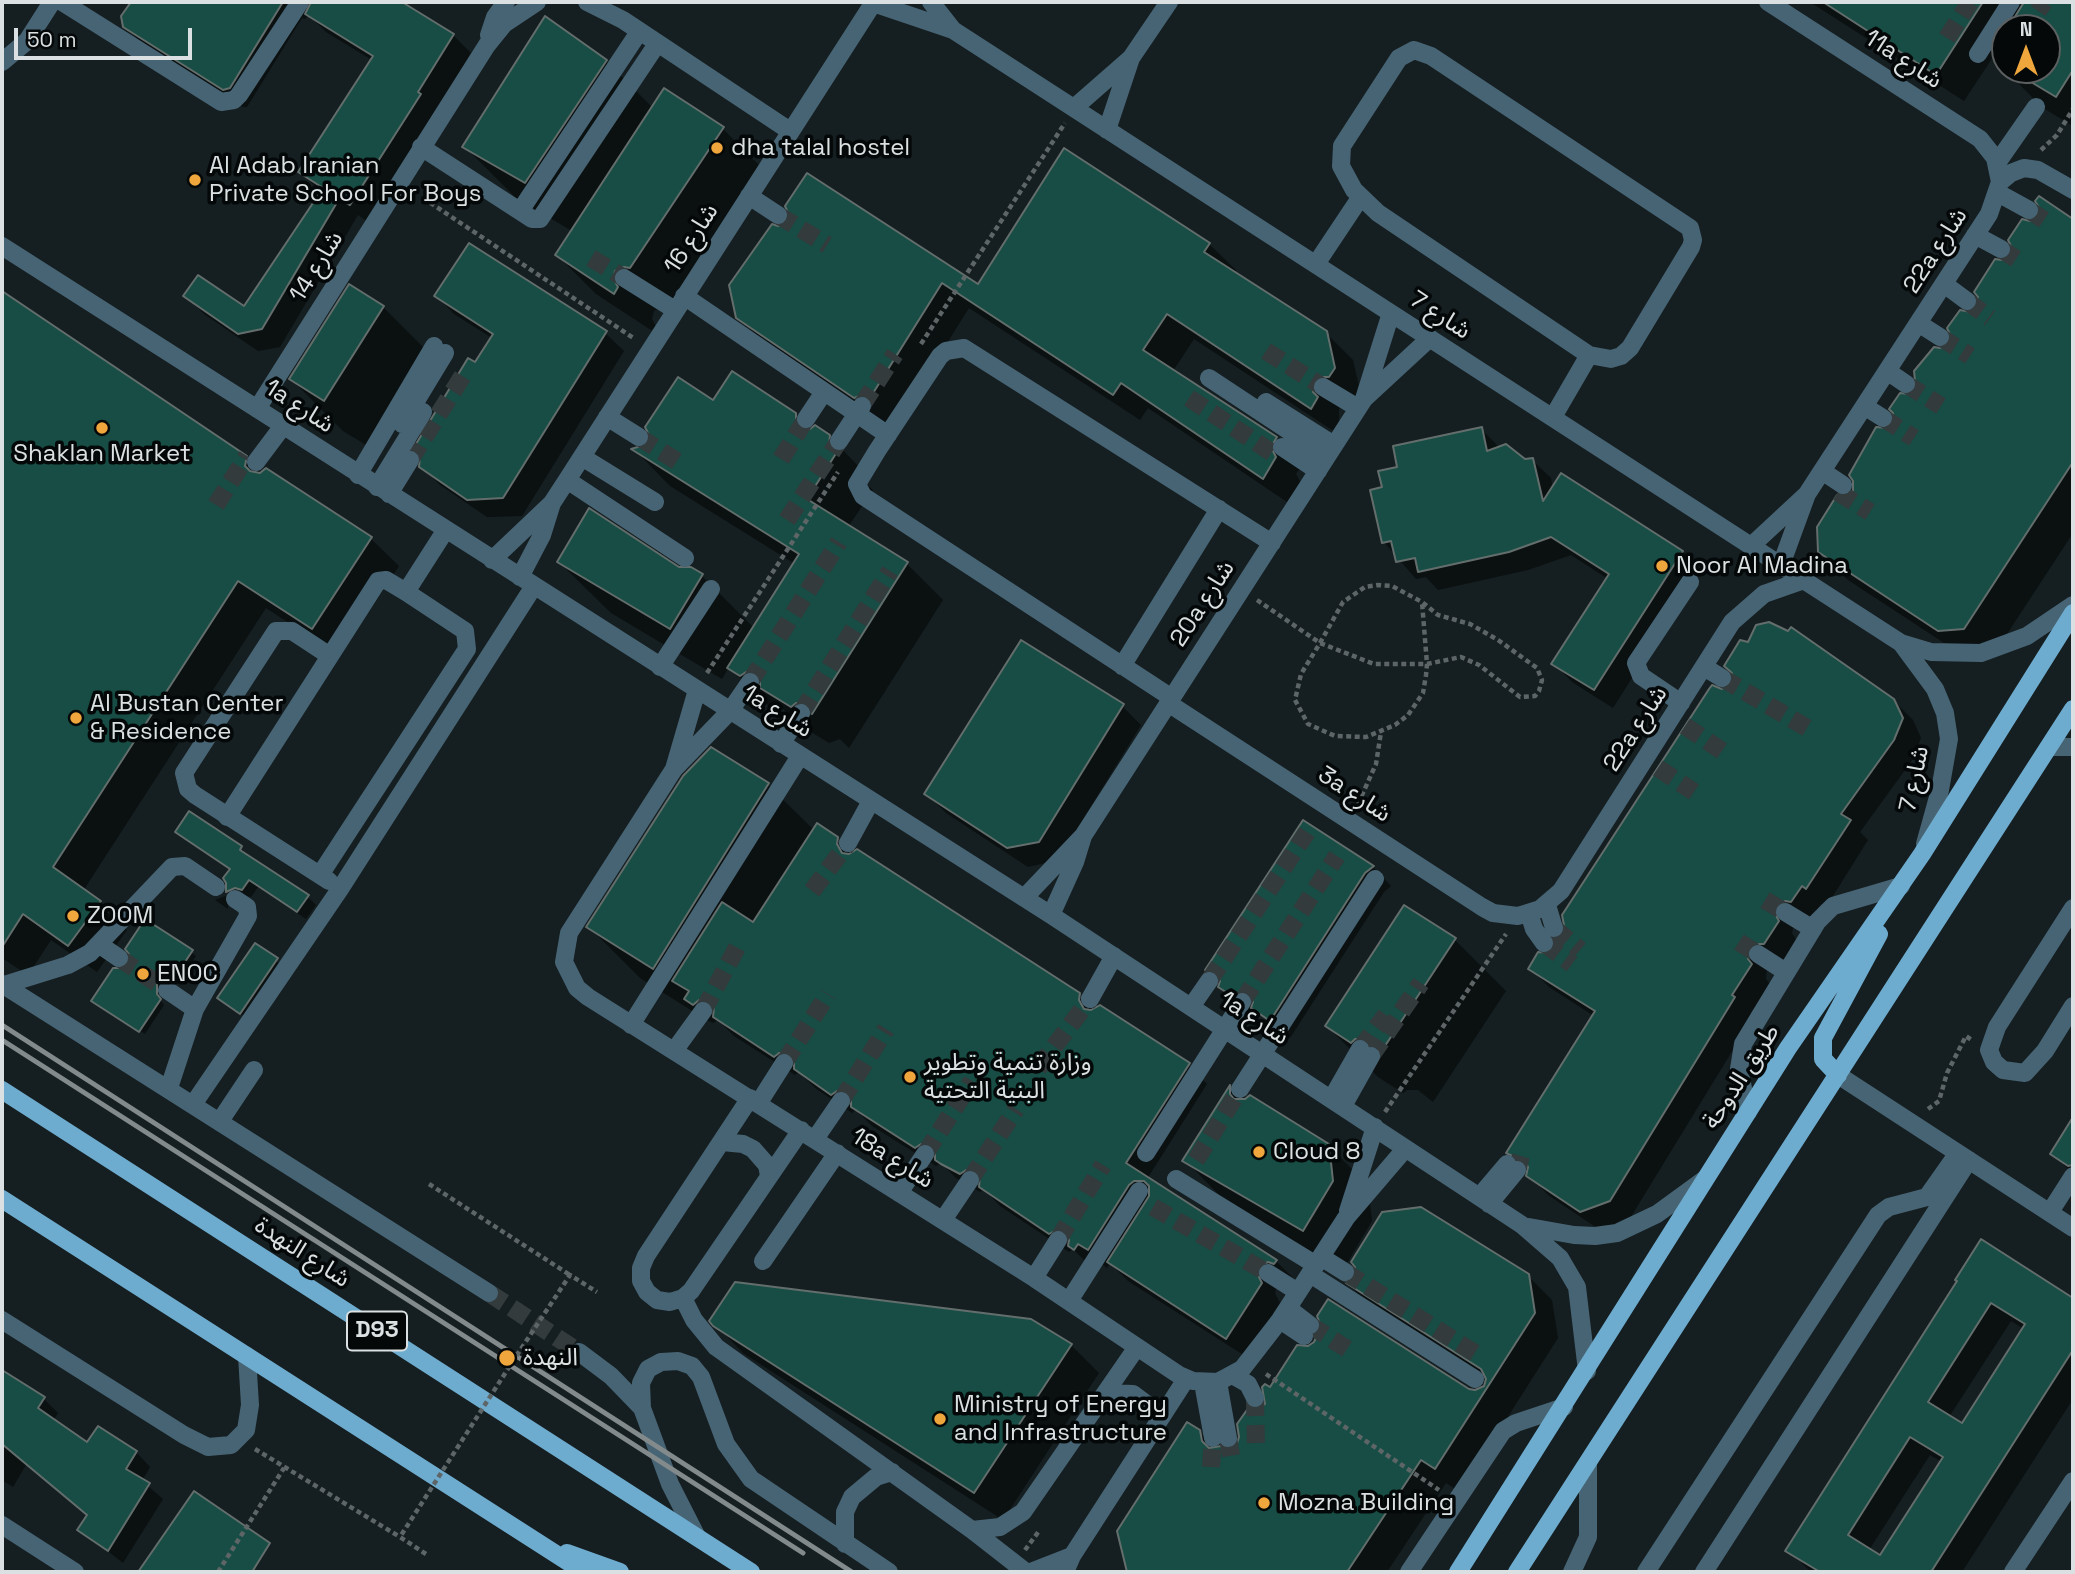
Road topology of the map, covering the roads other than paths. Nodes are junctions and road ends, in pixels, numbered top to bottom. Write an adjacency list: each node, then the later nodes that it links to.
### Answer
1 (52, 2): 20 (street)
2 (62, 2): 3 (street)
3 (300, 2)
4 (506, 2): 17 (street, شارع 14)
5 (537, 2): 17 (street, شارع 14)
6 (587, 2): 13 (street)
7 (606, 2): 13 (street)
8 (873, 2): 14 (street, شارع 7); 24 (street, شارع 16)
9 (931, 2): 14 (street, شارع 7)
10 (1169, 2): 19 (street)
11 (1768, 2): 26 (street, 11a شارع)
12 (2011, 2): 18 (street)
13 (623, 20): 15 (street)
14 (953, 30): 21 (street, شارع 7)
15 (639, 32): 16 (street); 31 (street)
16 (657, 44): 24 (street); 31 (street)
17 (487, 45): 25 (street, شارع 14)
18 (1978, 54)
19 (1131, 58): 21 (street); 23 (street)
20 (2, 62)
21 (1075, 107): 23 (street, شارع 7)
22 (2036, 107): 26 (street, 22a شارع)
23 (1107, 130): 36 (street, شارع 7)
24 (790, 131): 28 (street, شارع 16)
25 (421, 147): 31 (street); 57 (street, شارع 14)
26 (1998, 177): 27 (street); 30 (street); 33 (street, 22a شارع)
27 (2073, 190)
28 (749, 196): 32 (street); 40 (street, شارع 16)
29 (1360, 198): 36 (street); 46 (street); 46 (street)
30 (2029, 209)
31 (520, 212)
32 (778, 215)
33 (1975, 235): 35 (street); 38 (street, 22a شارع)
34 (2, 246): 57 (street, 1a شارع)
35 (2001, 249)
36 (1316, 264): 41 (street, شارع 7)
37 (624, 278): 40 (street)
38 (1944, 285): 39 (street); 42 (street, 22a شارع)
39 (1967, 301)
40 (680, 303): 51 (street); 55 (street, شارع 16)
41 (1391, 313): 44 (street, شارع 7); 52 (street, 20a شارع)
42 (1918, 323): 43 (street); 47 (street, 22a شارع)
43 (1940, 337)
44 (1430, 338): 52 (street, 20a شارع); 56 (street, شارع 7)
45 (444, 354): 70 (street)
46 (1590, 355): 56 (street)
47 (1887, 371): 49 (street); 53 (street, 22a شارع)
48 (1213, 374): 67 (street)
49 (1906, 384)
50 (1323, 387): 52 (street)
51 (824, 392): 54 (street); 59 (street)
52 (1361, 403): 67 (street, 20a شارع)
53 (1864, 406): 58 (street); 68 (street, 22a شارع)
54 (860, 410): 60 (street); 62 (street)
55 (607, 417): 61 (street); 64 (street, شارع 16)
56 (1553, 417): 78 (street, شارع 7)
57 (270, 418): 65 (street, شارع 14); 70 (street, 1a شارع)
58 (1883, 418)
59 (806, 419)
60 (888, 435): 75 (street); 91 (street, 3a شارع)
61 (639, 437)
62 (839, 441)
63 (1280, 452): 67 (street)
64 (582, 457): 69 (street, شارع 16); 73 (street)
65 (252, 459)
66 (410, 460): 70 (street)
67 (1323, 463): 77 (street, 20a شارع)
68 (1820, 475): 71 (street); 72 (street, 22a شارع)
69 (568, 480): 74 (street, شارع 16); 79 (street)
70 (373, 484): 76 (street, 1a شارع)
71 (1841, 488)
72 (1807, 494): 78 (street, 22a شارع); 81 (street, 22a شارع)
73 (655, 502)
74 (552, 503): 80 (street, شارع 16); 83 (street, شارع 16)
75 (1219, 509): 77 (street); 91 (street)
76 (440, 528): 80 (street, 1a شارع); 85 (street)
77 (1272, 542): 97 (street, 20a شارع)
78 (1751, 546): 81 (street, شارع 7)
79 (685, 558)
80 (492, 560): 83 (street, 1a شارع)
81 (1781, 565): 82 (street, شارع 7)
82 (1804, 580): 89 (street, شارع 7); 93 (street, 22a شارع)
83 (527, 582): 92 (street, 1a شارع); 116 (street, شارع 16)
84 (1690, 582): 101 (street)
85 (401, 589): 90 (street); 112 (street)
86 (711, 589): 92 (street)
87 (2073, 605): 89 (street, شارع 7)
88 (2073, 612): 111 (main road, طريق الدوحة)
89 (1901, 643): 111 (street, شارع 7)
90 (330, 656): 108 (street); 108 (street)
91 (1122, 666): 97 (street, 3a شارع)
92 (660, 667): 96 (street, 1a شارع)
93 (1704, 667): 94 (street); 101 (street, 22a شارع)
94 (1722, 678)
95 (750, 682): 99 (street, 18a شارع)
96 (697, 690): 99 (street, 1a شارع); 106 (street, 18a شارع)
97 (1170, 701): 109 (street, 20a شارع); 123 (street, 3a شارع)
98 (2073, 709): 103 (main road)
99 (730, 711): 102 (street, 1a شارع); 106 (street, 18a شارع)
100 (801, 713): 102 (street)
101 (1680, 716): 119 (street, 22a شارع)
102 (781, 744): 105 (street, 1a شارع)
103 (2049, 747): 104 (street); 148 (main road)
104 (2073, 747)
105 (800, 755): 107 (street, 1a شارع); 141 (street)
106 (674, 769): 141 (street, 18a شارع)
107 (871, 801): 110 (street); 117 (street, 1a شارع)
108 (227, 817): 112 (street)
109 (1083, 836): 117 (street, 20a شارع); 122 (street, 20a شارع)
110 (848, 843)
111 (1922, 854): 114 (main road, طريق الدوحة); 148 (main road)
112 (320, 876): 116 (street)
113 (1375, 879): 145 (street)
114 (1900, 886): 125 (street); 156 (main road, طريق الدوحة)
115 (216, 887): 127 (street)
116 (340, 888): 155 (street, شارع 16)
117 (1024, 898): 122 (street, 1a شارع)
118 (235, 899): 139 (street)
119 (1547, 905): 123 (street, 22a شارع); 124 (street)
120 (2073, 908): 137 (street)
121 (1785, 912): 125 (street)
122 (1051, 915): 130 (street, 1a شارع)
123 (1524, 915): 126 (street)
124 (1554, 928)
125 (1813, 929): 131 (street)
126 (1544, 943)
127 (100, 944): 129 (street); 133 (street)
128 (1758, 954): 131 (street)
129 (119, 958)
130 (1118, 959): 135 (street); 138 (street, 1a شارع)
131 (1786, 972): 156 (street)
132 (1209, 981): 138 (street)
133 (3, 985): 149 (street)
134 (167, 990): 139 (street)
135 (1095, 1002)
136 (1241, 1002): 142 (street)
137 (2073, 1006)
138 (1191, 1007): 142 (street, 1a شارع)
139 (195, 1009): 149 (street)
140 (704, 1011): 143 (street)
141 (631, 1025): 143 (street, 18a شارع)
142 (1225, 1029): 145 (street, 1a شارع); 162 (street)
143 (674, 1051): 152 (street, 18a شارع)
144 (1365, 1052): 154 (street)
145 (1262, 1053): 150 (street); 154 (street, 1a شارع)
146 (784, 1063): 152 (street)
147 (254, 1070): 157 (street)
148 (1838, 1075): 165 (street); 208 (main road)
149 (169, 1088): 155 (street)
150 (1240, 1089)
151 (2, 1090): 213 (main road, شارع النهدة / D93)
152 (754, 1101): 159 (street, 18a شارع); 160 (street)
153 (841, 1101): 159 (street)
154 (1337, 1102): 158 (street, 1a شارع)
155 (194, 1103): 157 (street)
156 (1748, 1112): 169 (main road, طريق الدوحة)
157 (220, 1121): 189 (street)
158 (1375, 1127): 161 (street, 1a شارع); 178 (street)
159 (808, 1135): 164 (street, 18a شارع); 167 (street)
160 (722, 1142): 167 (street); 190 (street)
161 (1405, 1149): 175 (street, 1a شارع); 178 (street)
162 (1146, 1153)
163 (925, 1154): 173 (street)
164 (842, 1156): 173 (street, 18a شارع); 183 (street)
165 (1964, 1157): 176 (street); 177 (street)
166 (1512, 1167): 175 (street)
167 (769, 1176): 190 (street)
168 (2073, 1176): 177 (street)
169 (1706, 1178): 180 (street, 1a شارع); 198 (main road, طريق الدوحة)
170 (1176, 1179): 184 (street)
171 (970, 1181): 179 (street)
172 (1139, 1191): 191 (street)
173 (899, 1193): 179 (street, 18a شارع)
174 (2, 1199): 197 (main road)
175 (1484, 1200): 180 (street, 1a شارع)
176 (1929, 1205): 227 (street); 228 (street)
177 (2050, 1212): 181 (street)
178 (1346, 1217): 184 (street)
179 (943, 1220): 187 (street, 18a شارع)
180 (1522, 1225): 198 (street, 1a شارع)
181 (2073, 1228)
182 (1058, 1240): 187 (street)
183 (767, 1264)
184 (1316, 1266): 185 (street); 188 (street); 200 (street)
185 (1345, 1272)
186 (1268, 1273): 188 (street)
187 (1034, 1278): 191 (street, 18a شارع)
188 (1298, 1292): 192 (street)
189 (489, 1293)
190 (683, 1298): 209 (street)
191 (1069, 1301): 195 (street, 18a شارع)
192 (1284, 1314): 194 (street); 201 (street)
193 (2, 1320): 197 (street)
194 (1307, 1331)
195 (1137, 1347): 199 (street, 18a شارع); 202 (street)
196 (579, 1353): 205 (street)
197 (247, 1356): 214 (main road)
198 (1587, 1371): 204 (main road, طريق الدوحة)
199 (1186, 1378): 201 (street, 18a شارع); 206 (street)
200 (1475, 1378)
201 (1218, 1380): 203 (street); 207 (street)
202 (1108, 1393): 206 (street); 212 (street)
203 (1255, 1398)
204 (1564, 1407): 223 (street); 224 (main road, طريق الدوحة)
205 (642, 1408): 213 (street); 215 (street)
206 (1158, 1421): 216 (street)
207 (1220, 1438)
208 (1588, 1465): 225 (main road); 226 (street)
209 (892, 1472): 212 (street); 215 (street)
210 (2073, 1481): 229 (street)
211 (2, 1525): 217 (street)
212 (972, 1530): 222 (street)
213 (697, 1537): 220 (main road, شارع النهدة / D93)
214 (541, 1544): 218 (main road); 219 (main road)
215 (845, 1544): 221 (street)
216 (1069, 1564): 222 (street)
217 (75, 1572)
218 (584, 1572)
219 (620, 1572)
220 (751, 1572)
221 (890, 1572)
222 (1028, 1572)
223 (1409, 1572)
224 (1458, 1572)
225 (1517, 1572)
226 (1572, 1572)
227 (1646, 1572)
228 (1704, 1572)
229 (2013, 1572)

